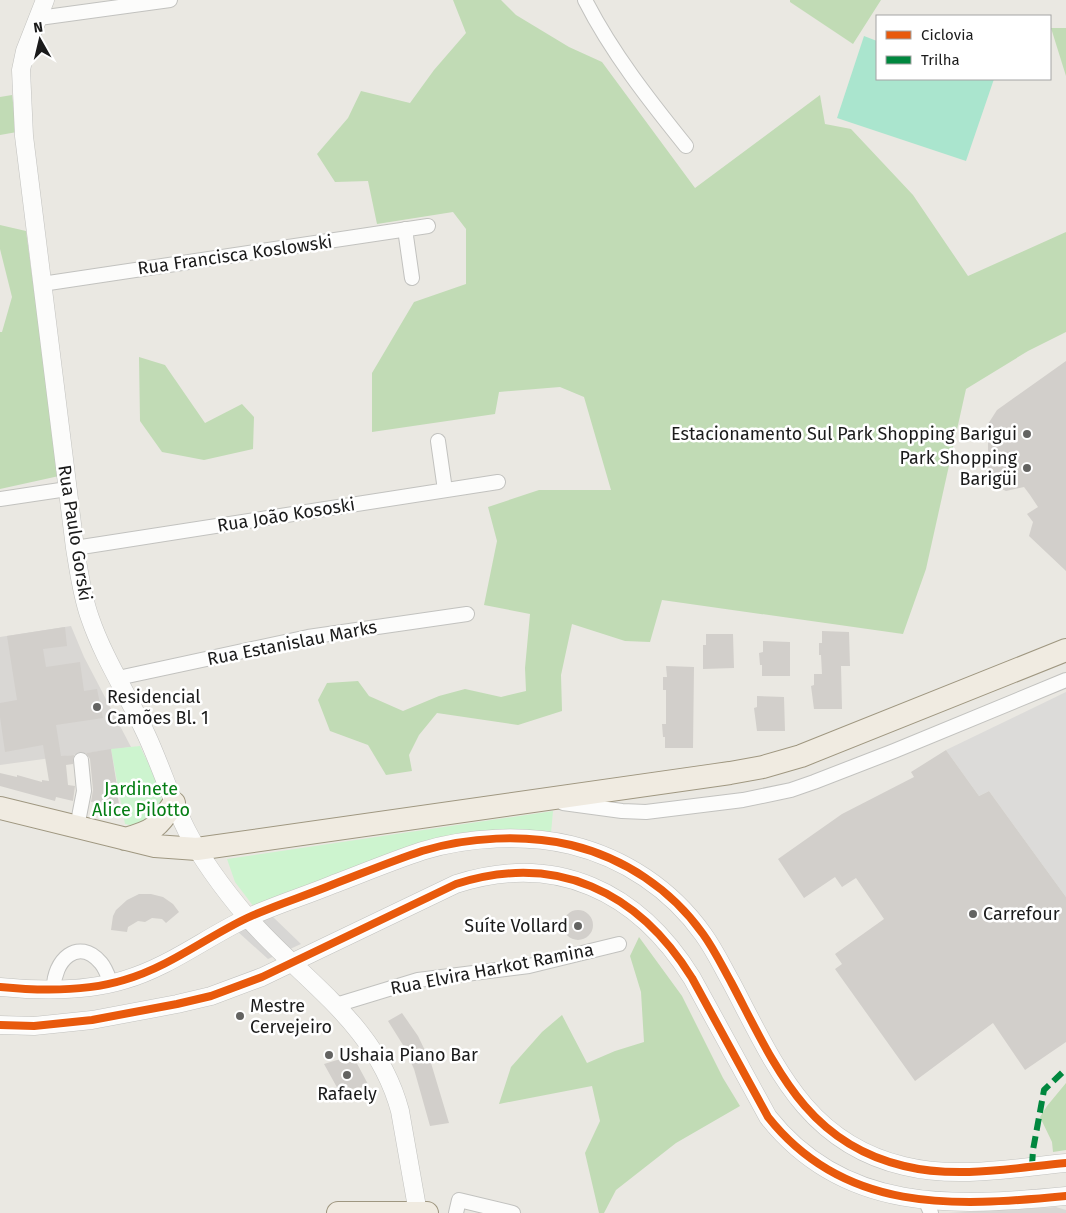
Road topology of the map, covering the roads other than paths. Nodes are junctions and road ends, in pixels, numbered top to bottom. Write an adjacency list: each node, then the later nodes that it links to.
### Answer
1 (45, 0): 4 (street, Rua Paulo Gorski)
2 (170, 0): 4 (street)
3 (585, 0): 5 (street)
4 (39, 18): 9 (street, Rua Paulo Gorski)
5 (686, 146)
6 (428, 226): 7 (street, Rua Francisca Koslowski)
7 (405, 229): 8 (street); 9 (street, Rua Francisca Koslowski)
8 (412, 278)
9 (42, 284): 12 (street, Rua Paulo Gorski)
10 (438, 441): 13 (street)
11 (498, 482): 13 (street, Rua João Kososki)
12 (67, 489): 14 (street); 15 (street, Rua Paulo Gorski)
13 (445, 490): 15 (street, Rua João Kososki)
14 (0, 499)
15 (75, 548): 18 (street, Rua Paulo Gorski)
16 (467, 614): 18 (street, Rua Estanislau Marks)
17 (1066, 650): 21 (main road)
18 (118, 678): 22 (street, Rua Paulo Gorski)
19 (1066, 680): 21 (street)
20 (81, 760): 24 (street)
21 (546, 800): 26 (main road)
22 (174, 802): 25 (main road); 26 (street, Rua Paulo Gorski)
23 (0, 808): 24 (main road)
24 (77, 827): 25 (main road)
25 (126, 839): 26 (main road)
26 (197, 849): 27 (street, Rua Paulo Gorski)
27 (250, 920): 29 (street, Rua Paulo Gorski); 30 (street); 35 (street)
28 (618, 944): 33 (street, Rua Elvira Harkot Ramina)
29 (290, 961): 33 (street, Rua Paulo Gorski); 34 (street); 37 (street)
30 (110, 984): 32 (street); 32 (street)
31 (0, 987): 32 (street)
32 (54, 989)
33 (336, 1005): 39 (street, Rua Paulo Gorski)
34 (0, 1025)
35 (1066, 1163)
36 (1058, 1197): 37 (street)
37 (929, 1208)
38 (338, 1213): 39 (main road)
39 (421, 1213)
40 (456, 1213): 41 (street)
41 (513, 1213)

